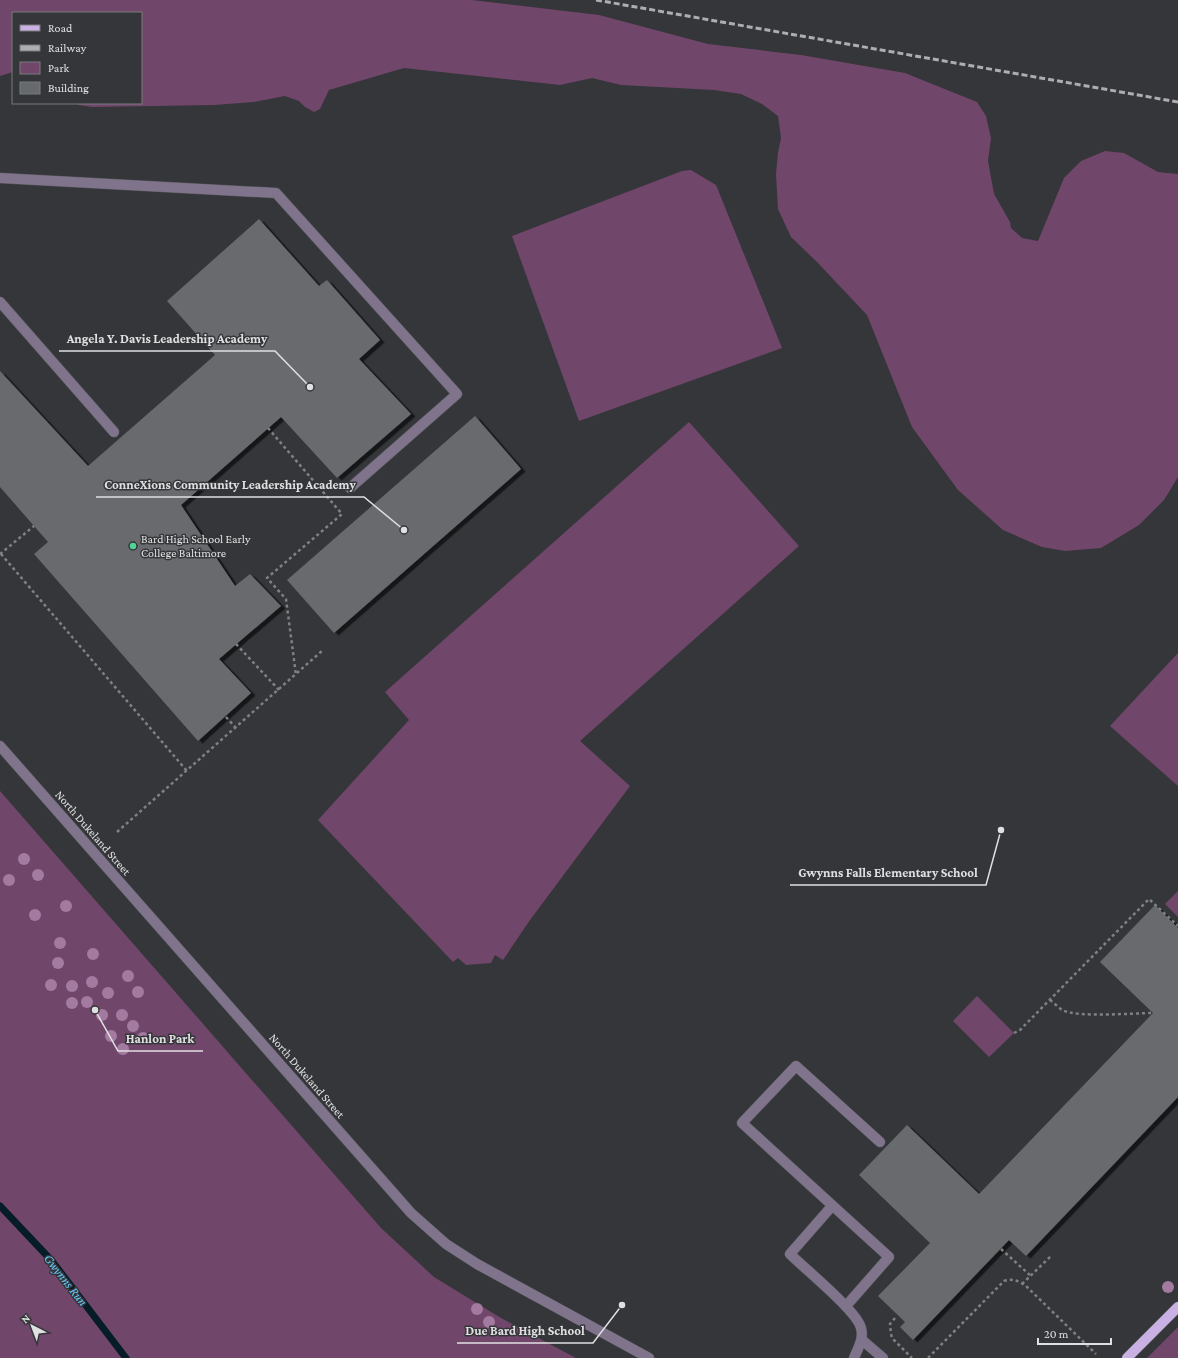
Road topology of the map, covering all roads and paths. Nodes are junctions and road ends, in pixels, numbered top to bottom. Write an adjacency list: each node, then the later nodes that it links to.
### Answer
1 (0, 178): 5 (street)
2 (0, 302): 4 (street)
3 (268, 428): 10 (path)
4 (114, 432)
5 (350, 488)
6 (34, 526): 7 (path)
7 (0, 554): 15 (path)
8 (236, 644): 11 (path)
9 (324, 650): 10 (path)
10 (296, 675): 11 (path)
11 (279, 690): 13 (path)
12 (226, 717): 13 (path)
13 (236, 728): 15 (path)
14 (0, 746): 32 (street, North Dukeland Street)
15 (186, 771): 16 (path)
16 (117, 832)
17 (1177, 923): 18 (path)
18 (1050, 1000): 19 (path); 20 (path)
19 (1153, 1013)
20 (1014, 1033)
21 (880, 1142): 22 (street)
22 (832, 1206): 27 (street); 27 (street)
23 (1001, 1248): 25 (path)
24 (1051, 1256): 25 (path)
25 (1030, 1276): 26 (path)
26 (1022, 1284): 31 (path); 36 (path)
27 (846, 1306): 30 (street)
28 (1178, 1307): 37 (main road)
29 (895, 1318): 35 (path)
30 (862, 1340): 33 (street); 34 (street)
31 (1096, 1354)
32 (649, 1358)
33 (854, 1358)
34 (883, 1358)
35 (912, 1358)
36 (928, 1358)
37 (1127, 1358)

